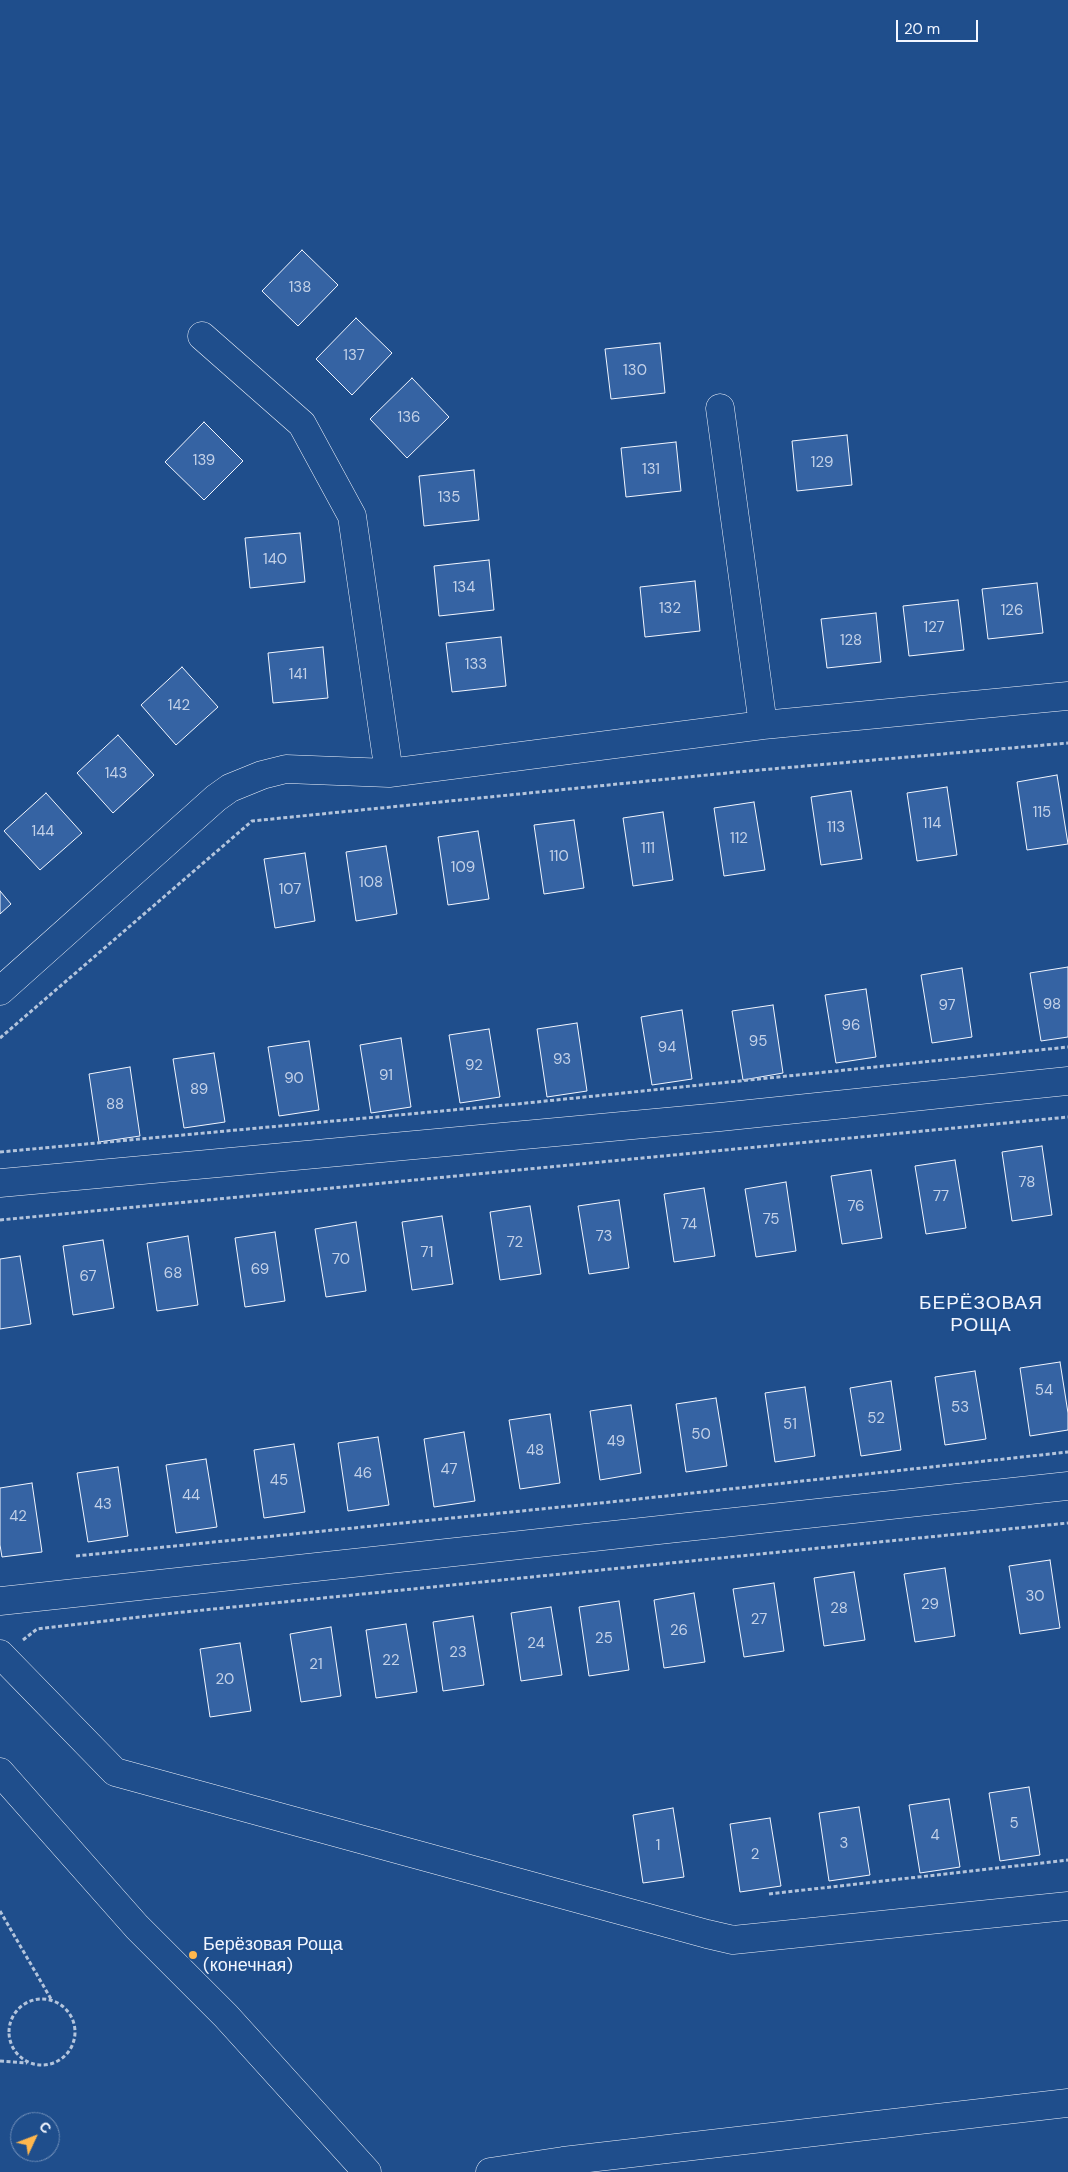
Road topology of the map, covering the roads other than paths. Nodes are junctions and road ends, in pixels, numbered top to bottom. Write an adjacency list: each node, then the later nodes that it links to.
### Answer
1 (202, 336): 5 (street)
2 (720, 408): 4 (street)
3 (1068, 696): 4 (street)
4 (763, 725): 5 (street)
5 (389, 773): 6 (street)
6 (0, 991)
7 (1068, 1081): 8 (street)
8 (0, 1183)
9 (1068, 1486): 10 (street)
10 (0, 1601)
11 (1, 1655): 13 (street)
12 (0, 1772): 15 (street)
13 (1068, 1906)
14 (1068, 2103): 16 (street)
15 (367, 2172)
16 (490, 2172)

